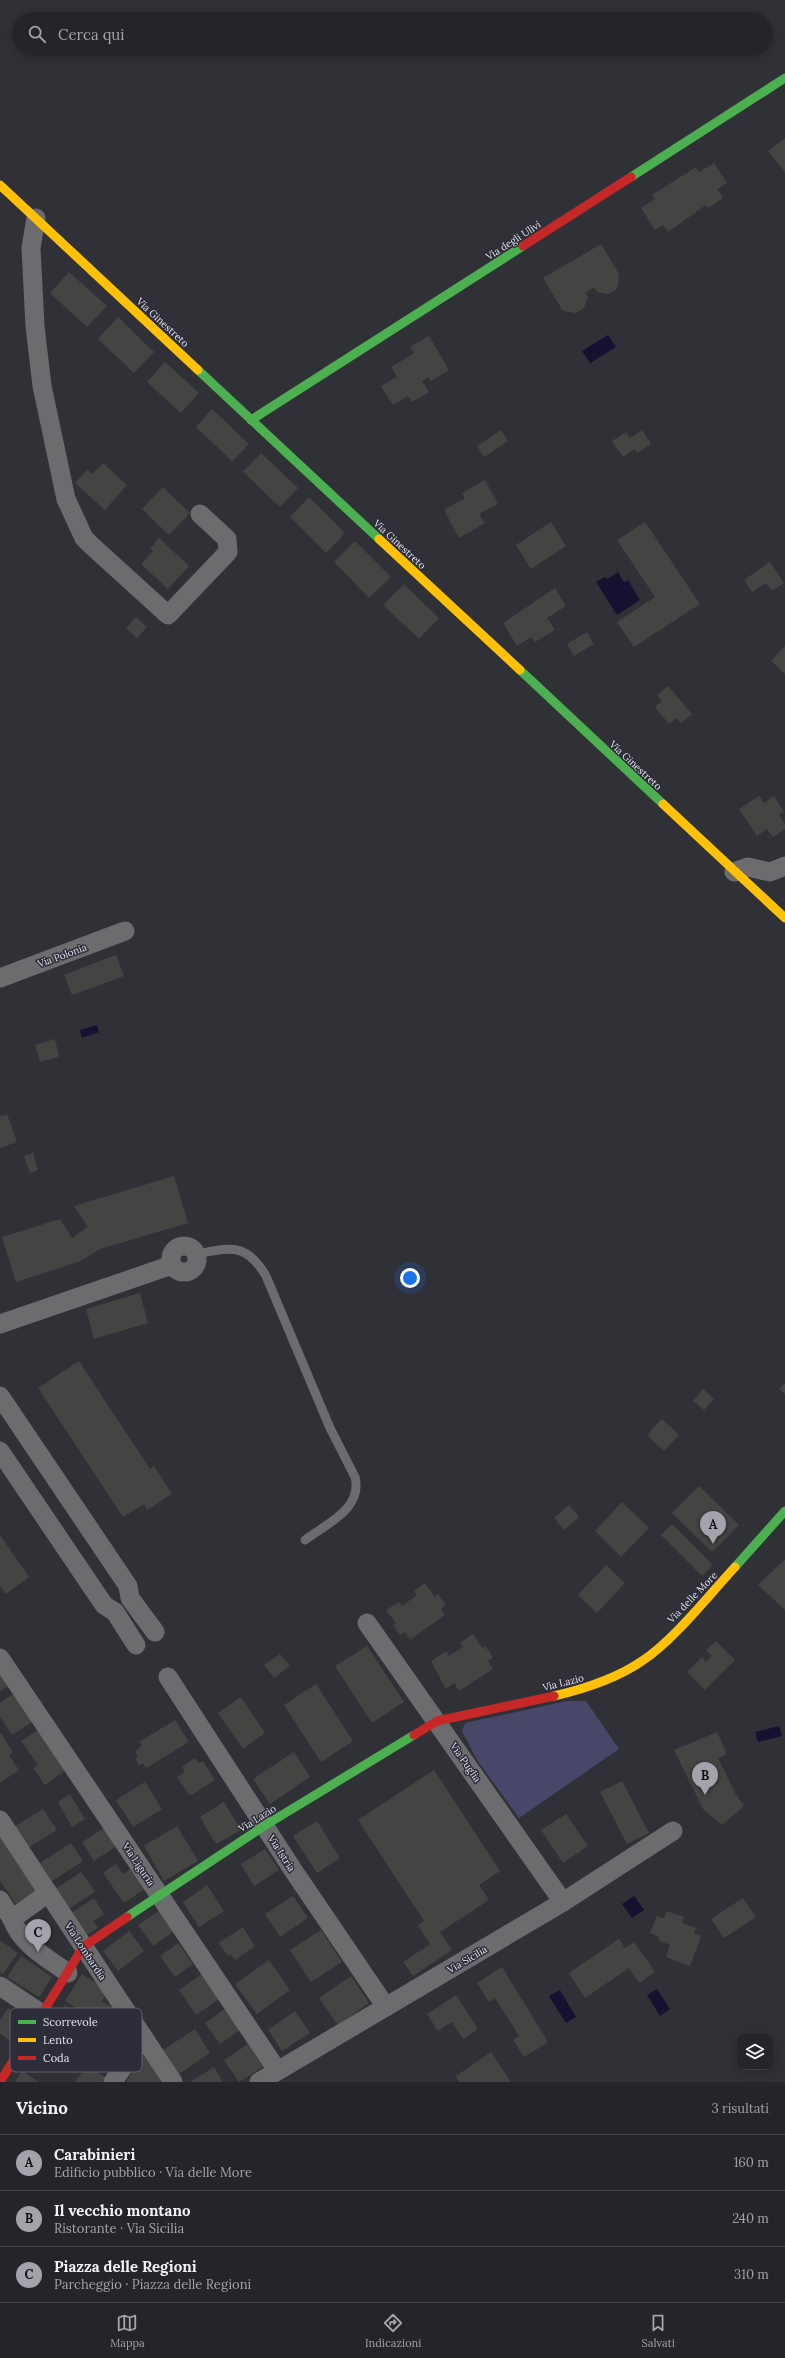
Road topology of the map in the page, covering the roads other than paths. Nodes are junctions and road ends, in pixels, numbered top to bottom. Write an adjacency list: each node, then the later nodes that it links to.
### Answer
1 (785, 78): 4 (street, Via degli Ulivi)
2 (0, 184): 3 (street, Via Ginestreto)
3 (36, 218): 4 (street, Via Ginestreto); 5 (street)
4 (251, 420): 7 (street, Via Ginestreto)
5 (200, 514)
6 (785, 866): 7 (street)
7 (734, 872): 8 (street, Via Ginestreto)
8 (785, 918)
9 (125, 931): 10 (street, Via Polonia)
10 (0, 978)
11 (196, 1254): 12 (street); 16 (lane)
12 (1, 1325)
13 (0, 1396): 18 (street)
14 (0, 1451): 19 (street)
15 (785, 1511): 22 (street, Via delle More)
16 (305, 1540)
17 (367, 1623): 23 (street, Via Puglia)
18 (155, 1632)
19 (136, 1645)
20 (0, 1658): 28 (street, Via Liguria)
21 (168, 1677): 25 (street, Via Istria)
22 (602, 1682): 23 (street, Via Lazio)
23 (438, 1721): 25 (street, Via Lazio); 30 (street, Via Puglia)
24 (0, 1820): 27 (street, Via Lombardia)
25 (264, 1826): 28 (street, Via Lazio); 35 (street, Via Istria)
26 (673, 1831): 30 (street, Via Sicilia)
27 (48, 1893): 31 (street); 32 (street, Via Lombardia)
28 (159, 1894): 32 (street, Via Lazio); 41 (street, Via Liguria)
29 (0, 1900): 31 (street)
30 (563, 1902): 35 (street, Via Sicilia)
31 (12, 1919): 33 (street)
32 (83, 1947): 33 (street, Via Lazio); 38 (street, Via Lombardia)
33 (68, 1973): 37 (street, Via Lazio)
34 (0, 1986): 36 (street)
35 (386, 2007): 41 (street, Via Sicilia)
36 (33, 2008)
37 (46, 2008)
38 (124, 2008)
39 (143, 2037): 45 (street, Via Lombardia)
40 (10, 2066): 43 (street, Via Lazio)
41 (277, 2070): 46 (street, Via Sicilia)
42 (120, 2072): 44 (street)
43 (0, 2082)
44 (113, 2082)
45 (173, 2082)
46 (259, 2082)

